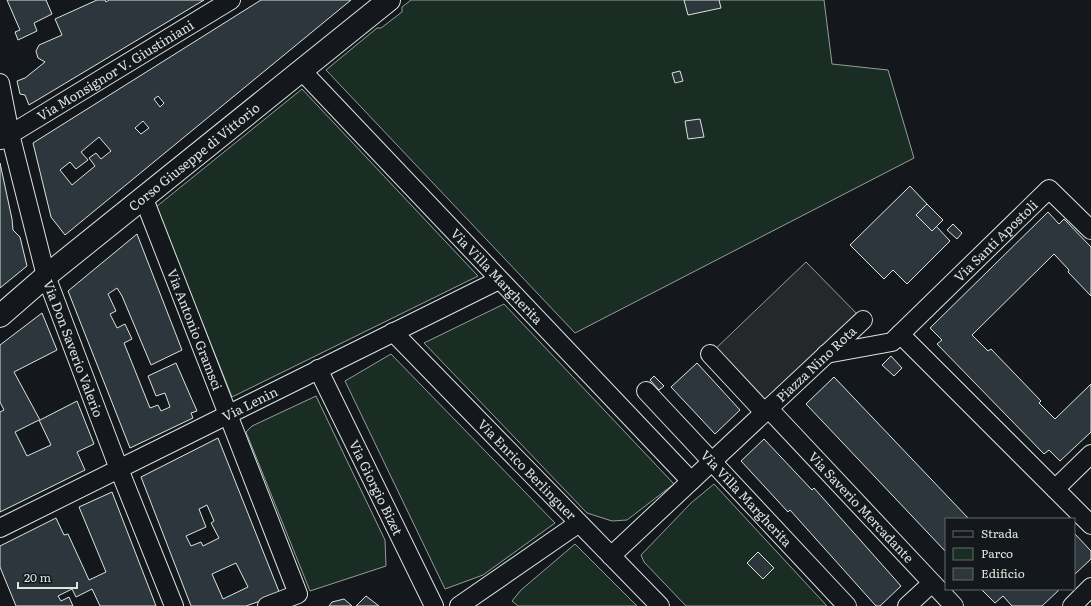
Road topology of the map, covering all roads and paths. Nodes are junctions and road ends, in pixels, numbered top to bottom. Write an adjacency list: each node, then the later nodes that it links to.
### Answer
1 (231, 0): 5 (street, Via Monsignor V. Giustiniani)
2 (382, 2): 3 (street, Corso Giuseppe di Vittorio)
3 (302, 71): 6 (street, Corso Giuseppe di Vittorio); 9 (street, Via Villa Margherita)
4 (0, 83): 5 (street, Via Don Saverio Valerio)
5 (5, 137): 8 (street, Via Don Saverio Valerio)
6 (144, 199): 8 (street, Corso Giuseppe di Vittorio); 19 (street, Via Antonio Gramsci)
7 (1091, 230): 13 (street, Via Santi Apostoli)
8 (46, 276): 10 (street, Corso Giuseppe di Vittorio); 22 (street, Via Don Saverio Valerio)
9 (499, 280): 12 (street, Via Lenin); 23 (street, Via Villa Margherita)
10 (0, 316)
11 (863, 320): 15 (street, Piazza Nino Rota)
12 (393, 332): 16 (street, Via Lenin); 25 (street, Via Enrico Berlinguer)
13 (900, 334): 15 (street, Via Santi Apostoli); 24 (street)
14 (710, 354): 18 (street, Piazza Nino Rota)
15 (826, 354): 18 (street, Piazza Nino Rota)
16 (318, 370): 19 (street, Via Lenin); 33 (street, Via Giorgio Bizet)
17 (646, 391): 21 (street, Via Villa Margherita)
18 (766, 410): 21 (street); 29 (street, Via Saverio Mercadante)
19 (228, 415): 22 (street, Via Lenin); 32 (street, Via Antonio Gramsci)
20 (1091, 454): 24 (street)
21 (712, 461): 23 (street); 36 (street, Via Villa Margherita)
22 (119, 469): 27 (street, Via Lenin); 31 (street, Via Don Saverio Valerio)
23 (691, 481): 28 (street)
24 (1055, 489): 26 (street)
25 (579, 523): 28 (street, Via Enrico Berlinguer); 34 (street)
26 (1091, 525)
27 (0, 528)
28 (611, 556): 35 (street, Via Enrico Berlinguer)
29 (932, 583): 37 (street); 38 (street, Via Saverio Mercadante)
30 (1091, 587): 39 (street)
31 (174, 606)
32 (267, 606)
33 (434, 606)
34 (459, 606)
35 (660, 606)
36 (847, 606)
37 (907, 606)
38 (954, 606)
39 (1072, 606)

